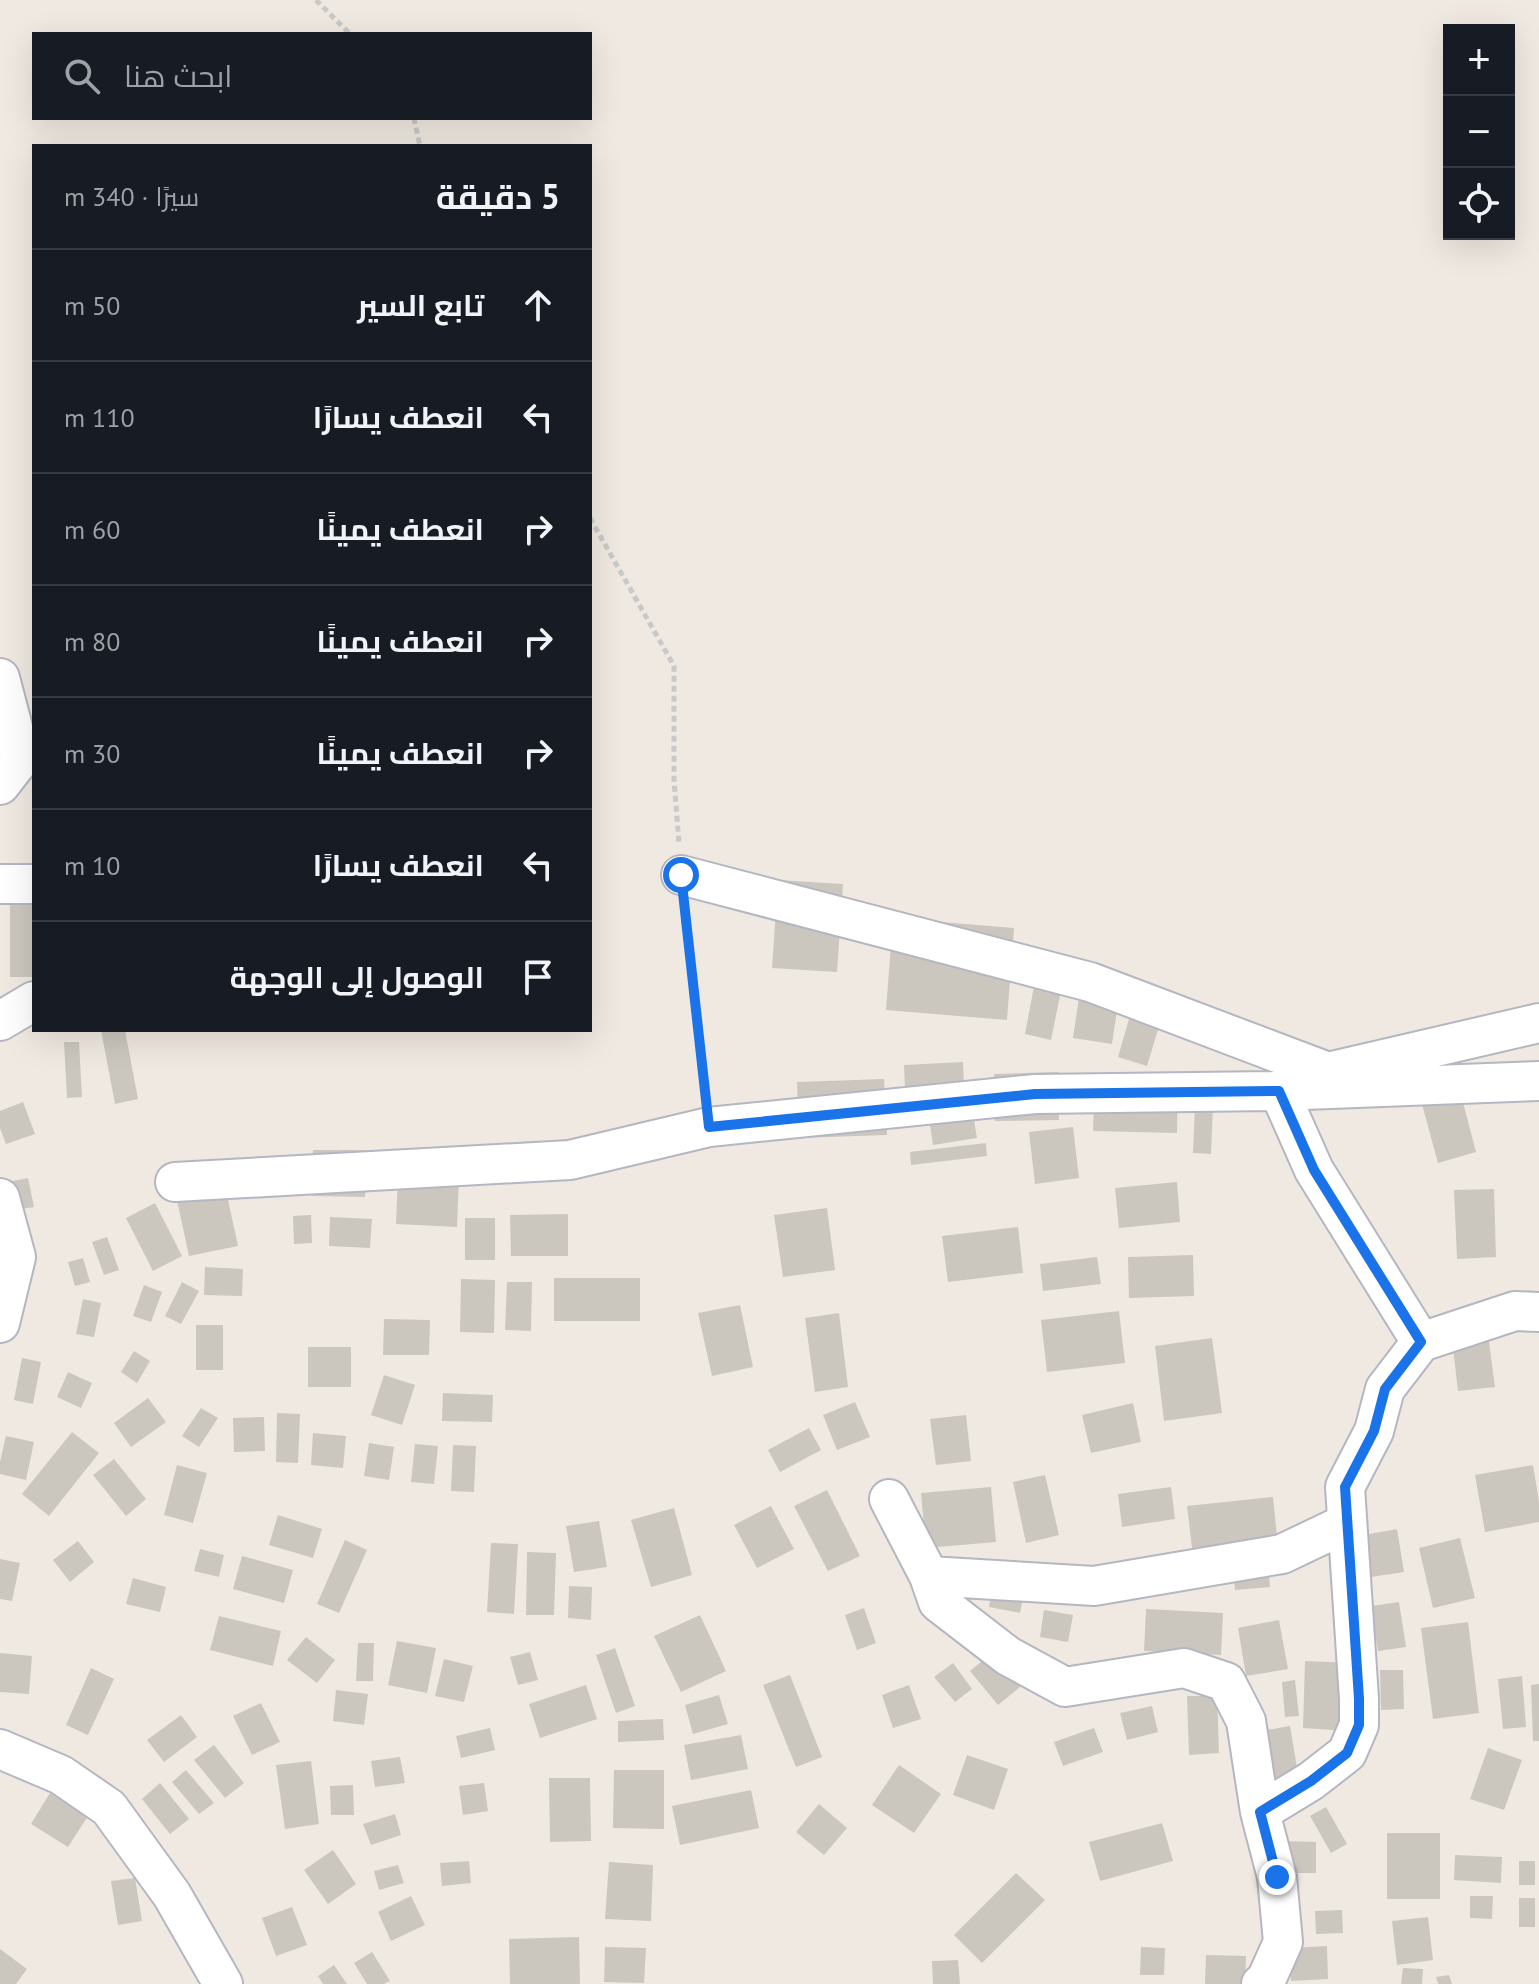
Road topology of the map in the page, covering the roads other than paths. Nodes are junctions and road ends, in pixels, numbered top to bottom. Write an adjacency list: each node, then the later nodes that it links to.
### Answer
1 (0, 678): 2 (street)
2 (0, 785)
3 (681, 875): 8 (street)
4 (0, 884): 5 (street)
5 (32, 884)
6 (32, 1002): 7 (street)
7 (0, 1021)
8 (1539, 1023)
9 (1539, 1081): 10 (street)
10 (1279, 1091): 11 (street); 15 (street)
11 (175, 1182)
12 (0, 1198): 14 (street)
13 (1539, 1312): 15 (street)
14 (0, 1323)
15 (1421, 1342): 17 (street)
16 (889, 1499): 18 (street)
17 (1347, 1523): 18 (street); 20 (street)
18 (929, 1576): 20 (street)
19 (0, 1749): 21 (street)
20 (1260, 1812): 22 (street)
21 (223, 1984)
22 (1261, 1984)

